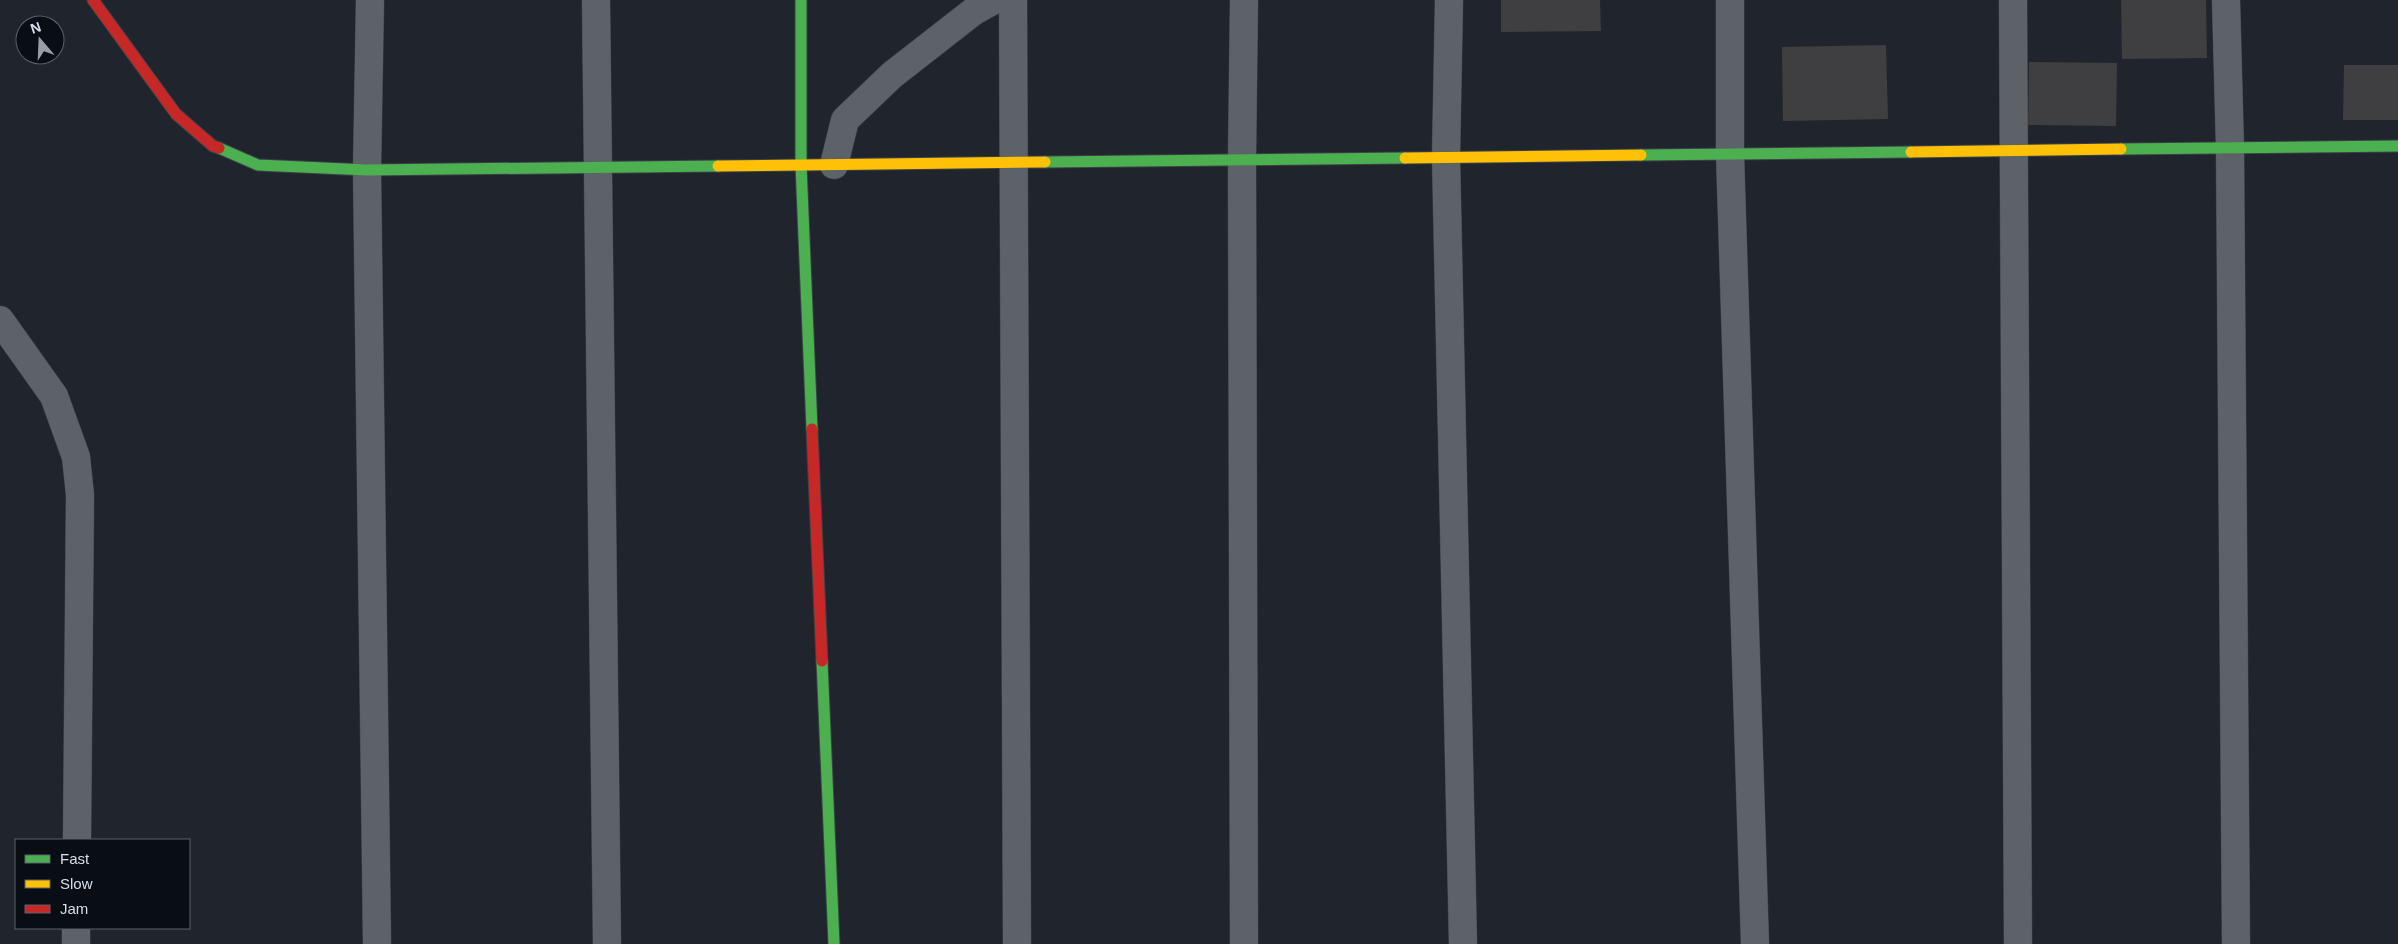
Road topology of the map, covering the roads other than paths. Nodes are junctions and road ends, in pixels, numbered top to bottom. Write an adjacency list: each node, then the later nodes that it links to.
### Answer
1 (93, 0): 22 (street)
2 (370, 0): 22 (street)
3 (596, 0): 21 (street)
4 (801, 0): 19 (street)
5 (994, 0): 20 (street)
6 (1014, 0): 18 (street)
7 (1244, 0): 17 (street)
8 (1448, 0): 16 (street)
9 (1730, 0): 15 (street)
10 (2013, 0): 14 (street)
11 (2226, 0): 13 (street)
12 (2398, 146): 13 (street)
13 (2230, 148): 14 (street); 35 (street)
14 (2014, 151): 15 (street); 34 (street)
15 (1730, 154): 16 (street); 33 (street)
16 (1446, 158): 17 (street); 32 (street)
17 (1242, 159): 18 (street); 31 (street)
18 (1015, 162): 20 (street); 30 (street)
19 (801, 165): 20 (street); 21 (street); 29 (street)
20 (834, 165)
21 (597, 168): 22 (street); 28 (street)
22 (367, 170): 27 (street)
23 (0, 320): 24 (street)
24 (76, 839)
25 (76, 929): 26 (street)
26 (76, 944)
27 (377, 944)
28 (607, 944)
29 (834, 944)
30 (1017, 944)
31 (1244, 944)
32 (1463, 944)
33 (1755, 944)
34 (2018, 944)
35 (2236, 944)

